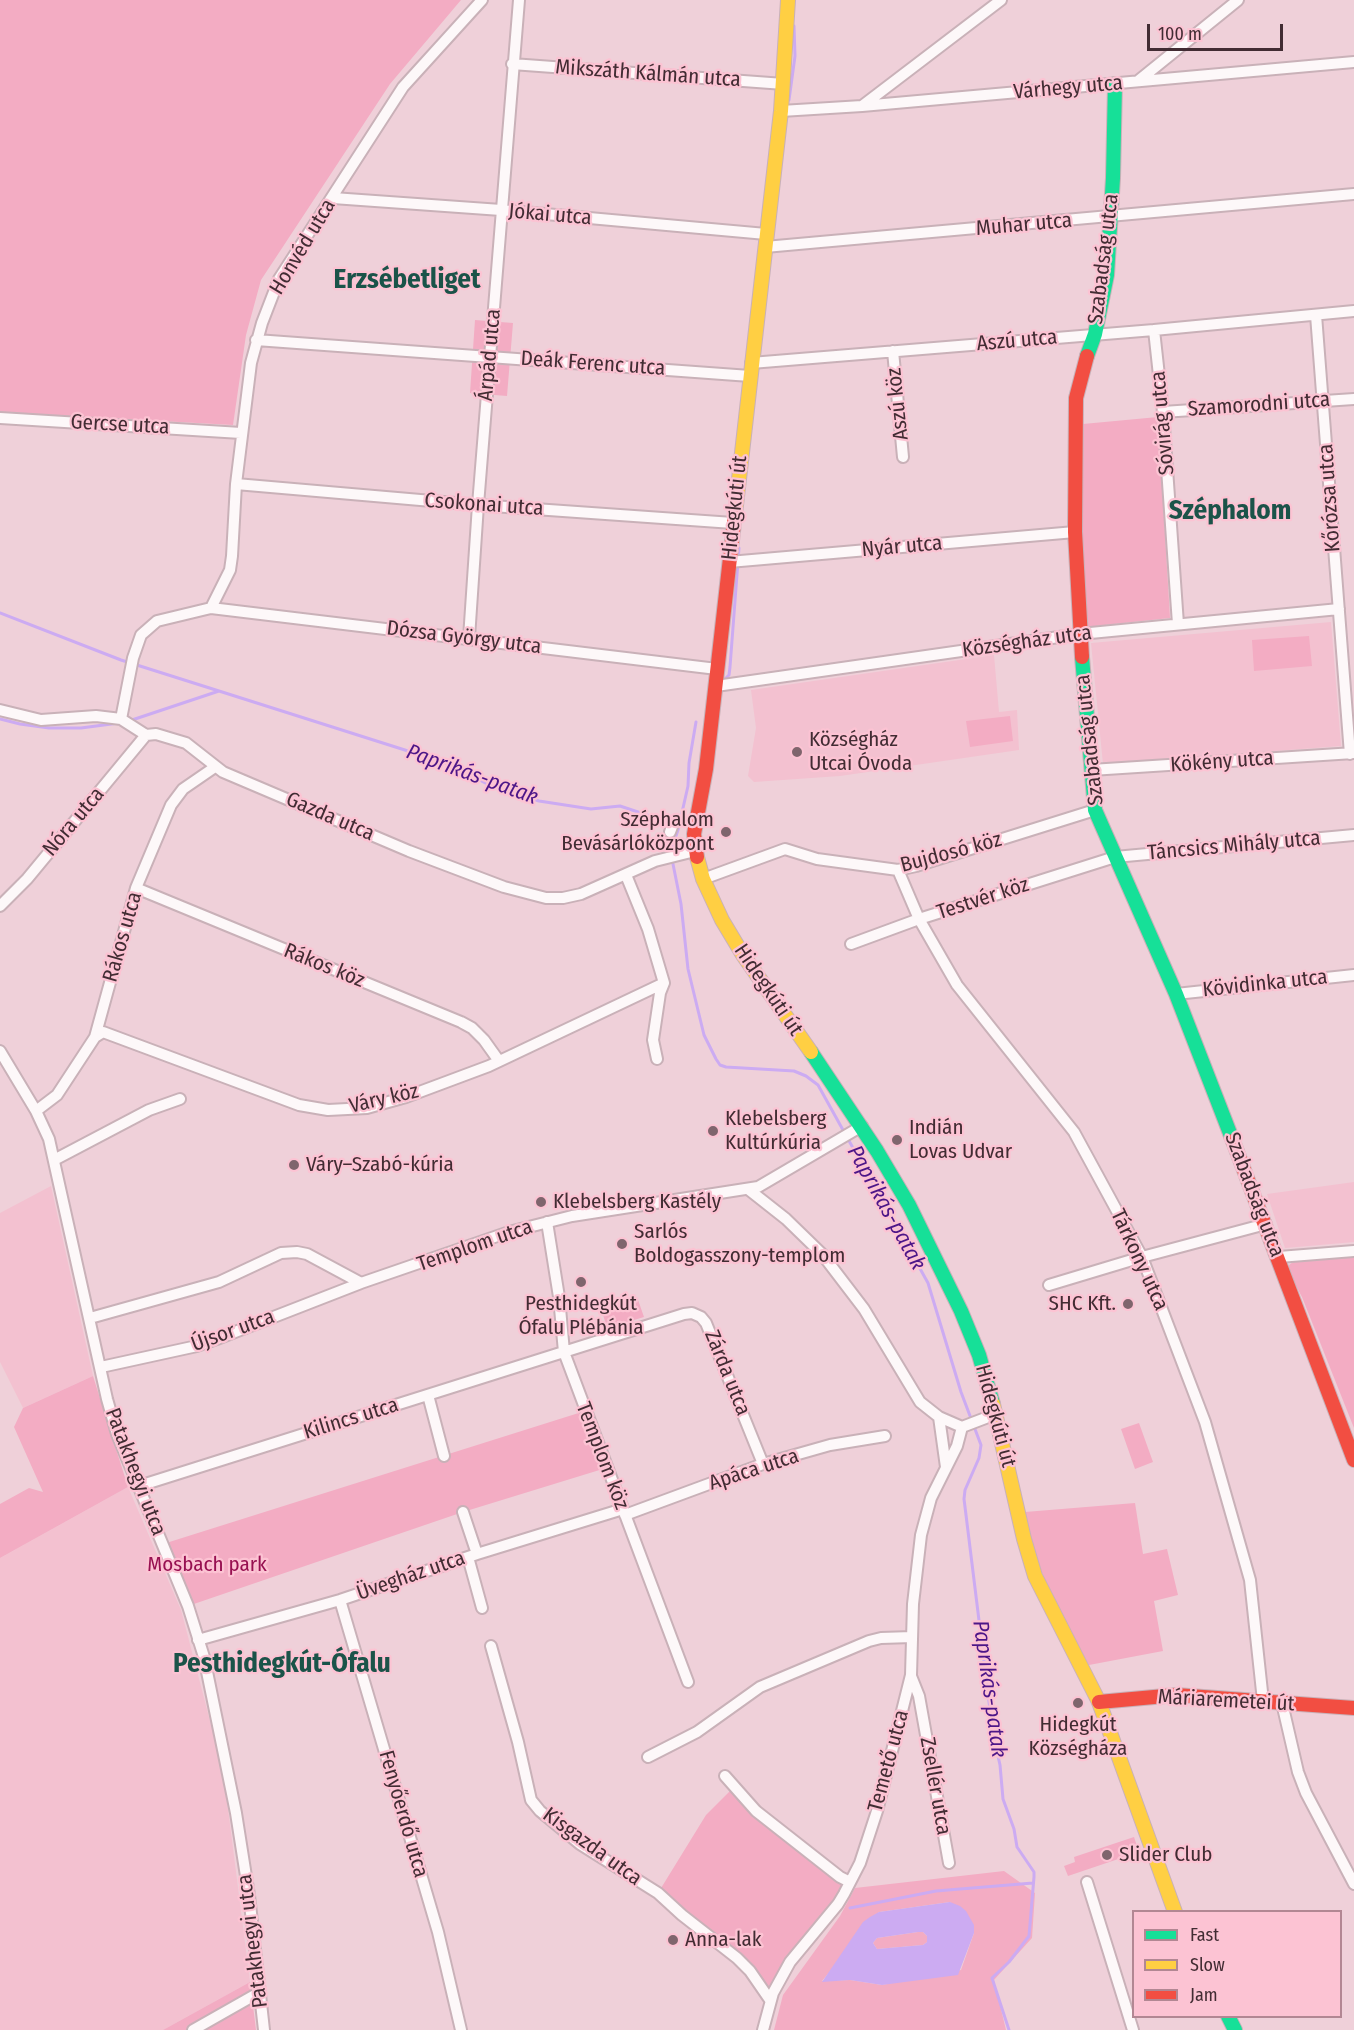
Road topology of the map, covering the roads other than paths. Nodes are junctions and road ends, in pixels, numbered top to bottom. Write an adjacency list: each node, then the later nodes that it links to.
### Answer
1 (482, 0): 14 (street, Honvéd utca)
2 (519, 0): 7 (street, Árpád utca)
3 (788, 0): 9 (main road, Hidegkúti út)
4 (1001, 0): 11 (street)
5 (1238, 0): 8 (street)
6 (1354, 62): 8 (street, Várhegy utca)
7 (512, 64): 9 (street, Mikszáth Kálmán utca); 15 (street, Árpád utca)
8 (1138, 81): 10 (street, Várhegy utca)
9 (784, 84): 12 (main road, Hidegkúti út)
10 (1115, 84): 11 (street, Várhegy utca); 16 (main road, Szabadság utca)
11 (862, 106): 12 (street, Várhegy utca)
12 (786, 110): 17 (main road, Hidegkúti út)
13 (1354, 194): 16 (street, Muhar utca)
14 (333, 198): 15 (street, Jókai utca); 22 (street, Honvéd utca)
15 (501, 210): 17 (street, Jókai utca); 24 (street, Árpád utca)
16 (1111, 217): 17 (street, Muhar utca); 21 (main road, Szabadság utca)
17 (768, 244): 25 (main road, Hidegkúti út)
18 (1354, 311): 19 (street, Aszú utca)
19 (1316, 315): 20 (street, Aszú utca); 27 (street, Kőrózsa utca)
20 (1154, 330): 21 (street, Aszú utca); 28 (street, Sóvirág utca)
21 (1095, 334): 23 (street, Aszú utca); 35 (main road, Szabadság utca)
22 (256, 340): 24 (street, Deák Ferenc utca); 30 (street, Honvéd utca)
23 (893, 351): 25 (street, Aszú utca); 31 (street, Aszú köz)
24 (490, 357): 25 (street, Deák Ferenc utca); 33 (street, Árpád utca)
25 (754, 366): 34 (main road, Hidegkúti út)
26 (1354, 399): 27 (street, Szamorodni utca)
27 (1323, 402): 28 (street, Szamorodni utca); 38 (street, Kőrózsa utca)
28 (1163, 412): 39 (street, Sóvirág utca)
29 (0, 418): 30 (street, Gercse utca)
30 (241, 433): 32 (street, Honvéd utca)
31 (903, 457)
32 (236, 484): 33 (street, Csokonai utca); 37 (street, Honvéd utca)
33 (478, 505): 34 (street, Csokonai utca); 41 (street, Árpád utca)
34 (733, 523): 36 (main road, Hidegkúti út)
35 (1074, 532): 36 (street, Nyár utca); 40 (main road, Szabadság utca)
36 (734, 562): 42 (main road, Hidegkúti út)
37 (211, 608): 41 (street, Dózsa György utca); 45 (street)
38 (1339, 609): 39 (street, Községház utca); 47 (street, Kőrózsa utca)
39 (1178, 624): 40 (street, Községház utca)
40 (1080, 634): 43 (street, Községház utca); 49 (main road, Szabadság utca)
41 (469, 638): 42 (street, Dózsa György utca)
42 (717, 669): 43 (main road, Hidegkúti út)
43 (716, 686): 52 (main road, Hidegkúti út)
44 (0, 710): 45 (street, Gazda utca)
45 (125, 722): 46 (street, Gazda utca)
46 (146, 735): 48 (street, Gazda utca); 58 (street, Nóra utca)
47 (1352, 754): 49 (street, Kökény utca)
48 (215, 767): 55 (street, Gazda utca); 57 (street, Rákos utca)
49 (1091, 770): 50 (main road, Szabadság utca)
50 (1095, 810): 53 (main road, Szabadság utca); 54 (street, Bujdosó köz)
51 (1354, 835): 53 (street, Táncsics Mihály utca)
52 (695, 851): 55 (street, Gazda utca); 56 (main road, Hidegkúti út)
53 (1115, 857): 59 (street, Testvér köz); 63 (main road, Szabadság utca)
54 (898, 870): 56 (street, Bujdosó köz); 59 (street, Tárkony utca)
55 (626, 875): 62 (street)
56 (703, 879): 70 (main road, Hidegkúti út)
57 (136, 888): 64 (street, Rákos utca); 67 (street, Rákos köz)
58 (0, 906)
59 (919, 919): 60 (street, Testvér köz); 76 (street, Tárkony utca)
60 (851, 944)
61 (1354, 975): 63 (street, Kövidinka utca)
62 (664, 983): 66 (street); 67 (street, Váry köz)
63 (1176, 994): 74 (main road, Szabadság utca)
64 (94, 1037): 67 (street, Váry köz); 69 (street, Rákos utca)
65 (0, 1051): 69 (street, Patakhegyi utca)
66 (657, 1059)
67 (500, 1061)
68 (180, 1099): 71 (street)
69 (36, 1111): 71 (street, Patakhegyi utca)
70 (858, 1128): 72 (street, Templom utca); 84 (main road, Hidegkúti út)
71 (54, 1160): 80 (street, Patakhegyi utca)
72 (748, 1190): 73 (street, Templom utca); 85 (street)
73 (547, 1222): 78 (street, Templom utca); 81 (street, Templom köz)
74 (1266, 1224): 76 (street); 77 (main road, Szabadság utca)
75 (1354, 1251): 77 (street)
76 (1142, 1257): 79 (street); 103 (street, Tárkony utca)
77 (1279, 1257): 89 (main road, Szabadság utca)
78 (361, 1283): 80 (street); 82 (street, Újsor utca)
79 (1049, 1285)
80 (90, 1318): 82 (street, Patakhegyi utca)
81 (564, 1352): 83 (street, Kilincs utca); 90 (street, Zárda utca); 94 (street, Templom köz)
82 (101, 1367): 92 (street, Patakhegyi utca)
83 (428, 1395): 88 (street); 92 (street, Kilincs utca)
84 (996, 1414): 86 (street); 104 (main road, Hidegkúti út)
85 (939, 1417): 86 (street); 91 (street)
86 (969, 1424): 91 (street, Temető utca)
87 (885, 1436): 90 (street, Apáca utca)
88 (444, 1456)
89 (1354, 1460)
90 (763, 1464): 94 (street, Apáca utca)
91 (946, 1467): 98 (street, Temető utca)
92 (139, 1486): 99 (street, Patakhegyi utca)
93 (463, 1512): 95 (street)
94 (624, 1512): 95 (street, Üvegház utca); 102 (street, Templom köz)
95 (473, 1556): 96 (street, Üvegház utca); 97 (street)
96 (340, 1600): 99 (street, Üvegház utca); 118 (street, Fenyőerdő utca)
97 (482, 1608)
98 (912, 1637): 101 (street, Temető utca); 107 (street)
99 (198, 1640): 114 (street, Patakhegyi utca)
100 (491, 1646): 115 (street, Kisgazda utca)
101 (911, 1675): 109 (street, Zsellér utca); 110 (street, Temető utca)
102 (688, 1682)
103 (1263, 1701): 104 (main road, Máriaremetei út); 105 (main road, Máriaremetei út)
104 (1099, 1702): 113 (main road, Hidegkúti út)
105 (1282, 1703): 106 (main road, Máriaremetei út); 112 (street)
106 (1354, 1708)
107 (648, 1757)
108 (725, 1776): 110 (street)
109 (949, 1863)
110 (850, 1882): 115 (street, Temető utca)
111 (1087, 1882): 120 (street)
112 (1354, 1884)
113 (1175, 1910)
114 (260, 1992): 116 (street); 117 (street, Patakhegyi utca)
115 (770, 2000): 119 (street, Temető utca)
116 (193, 2030)
117 (264, 2030)
118 (460, 2030)
119 (763, 2030)
120 (1133, 2030)

